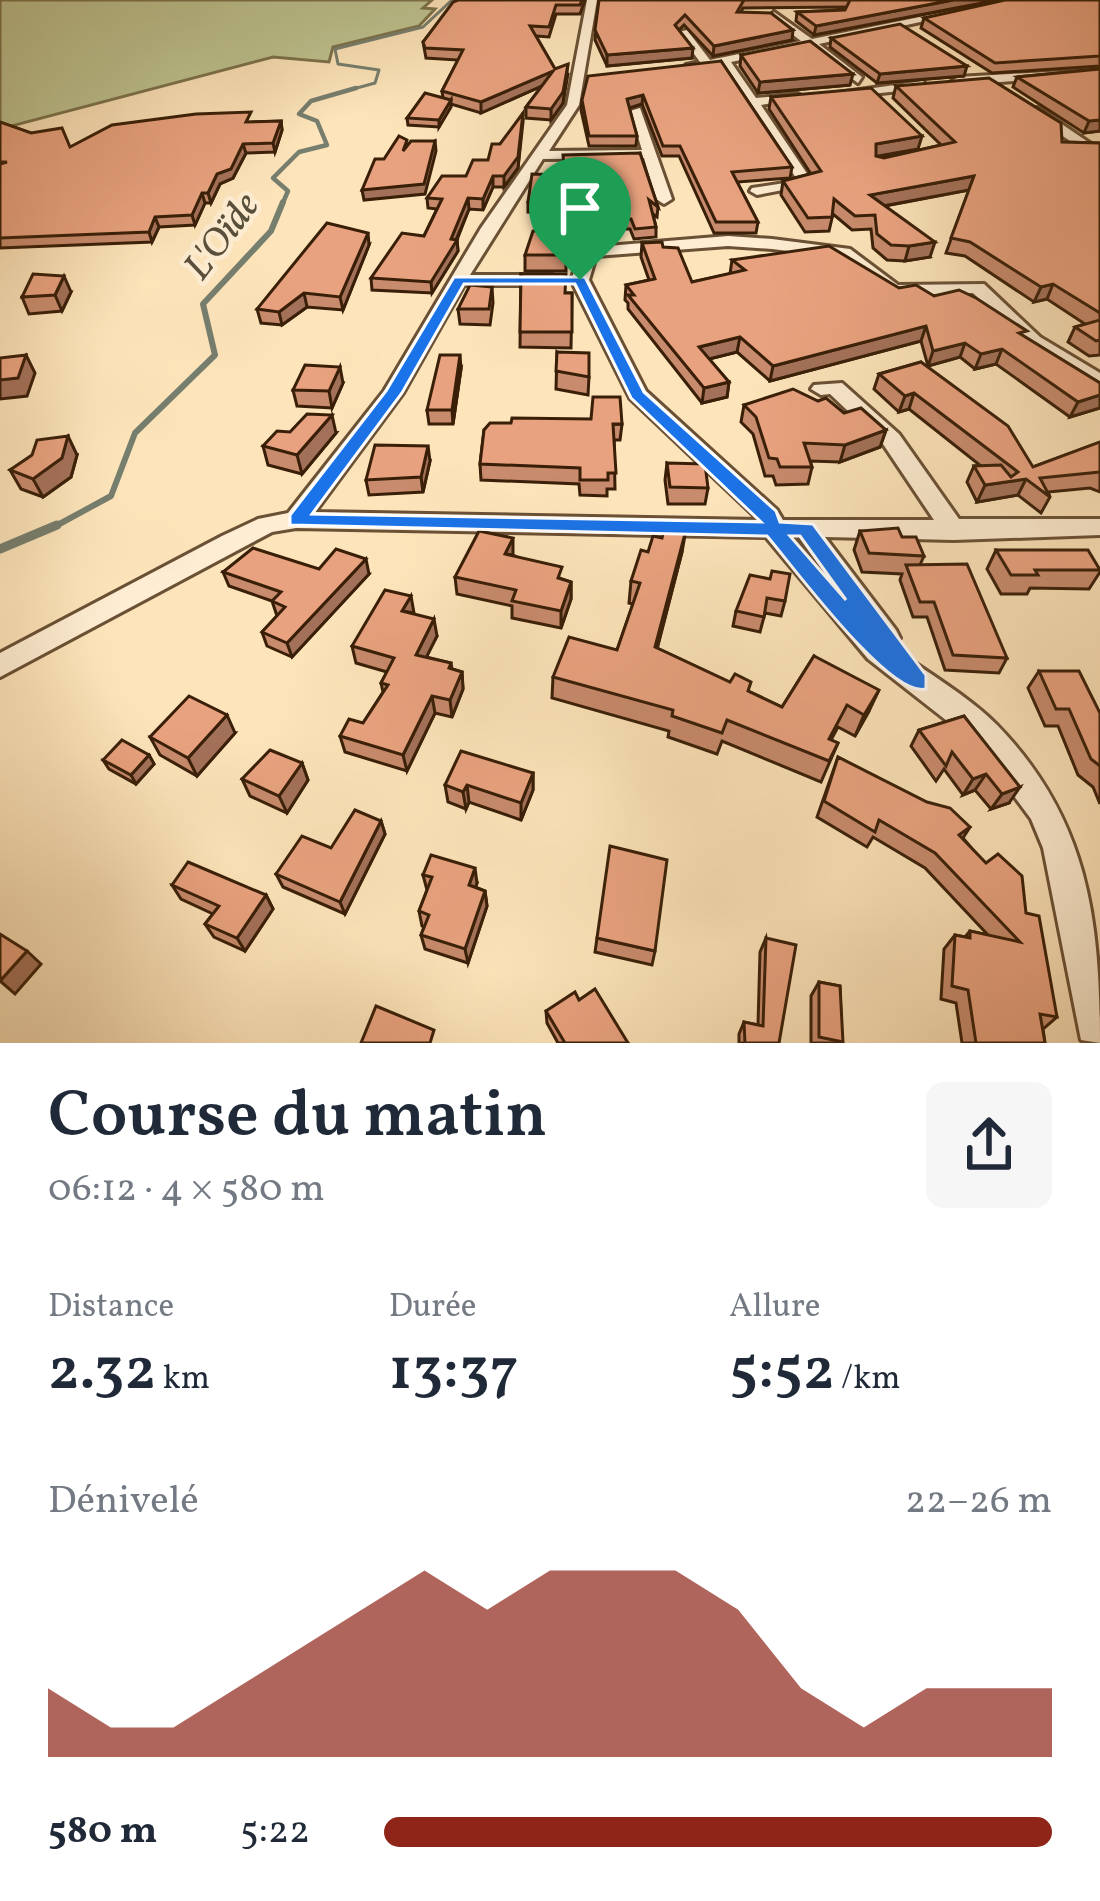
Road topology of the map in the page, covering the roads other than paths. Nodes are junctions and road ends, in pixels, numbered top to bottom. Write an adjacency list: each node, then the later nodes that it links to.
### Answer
1 (592, 0): 15 (street)
2 (1017, 0): 6 (street)
3 (797, 14): 4 (street)
4 (774, 15): 5 (street); 9 (street)
5 (758, 16)
6 (902, 25): 8 (street); 9 (street)
7 (683, 32): 11 (street)
8 (918, 35)
9 (814, 44): 10 (street); 18 (street)
10 (725, 62): 11 (street); 20 (street)
11 (708, 65): 13 (street)
12 (969, 68): 17 (street)
13 (664, 70)
14 (1100, 72): 17 (street)
15 (580, 76): 16 (street); 26 (street)
16 (600, 76)
17 (986, 79): 18 (street); 19 (street)
18 (872, 90): 20 (street); 22 (street)
19 (1003, 90)
20 (752, 102): 27 (street)
21 (1020, 102): 24 (street)
22 (888, 106)
23 (636, 111): 25 (street)
24 (1090, 148)
25 (650, 154): 26 (street); 28 (street)
26 (543, 155): 29 (street)
27 (757, 191)
28 (664, 199)
29 (459, 280): 30 (street); 33 (street)
30 (580, 280): 31 (street); 35 (street)
31 (1100, 382)
32 (820, 389): 37 (street)
33 (296, 520): 35 (street); 38 (street)
34 (1100, 527): 37 (street)
35 (772, 529): 36 (street); 39 (street)
36 (806, 529): 37 (street); 39 (street)
37 (954, 530)
38 (0, 666)
39 (918, 682): 40 (street)
40 (1100, 1040)

